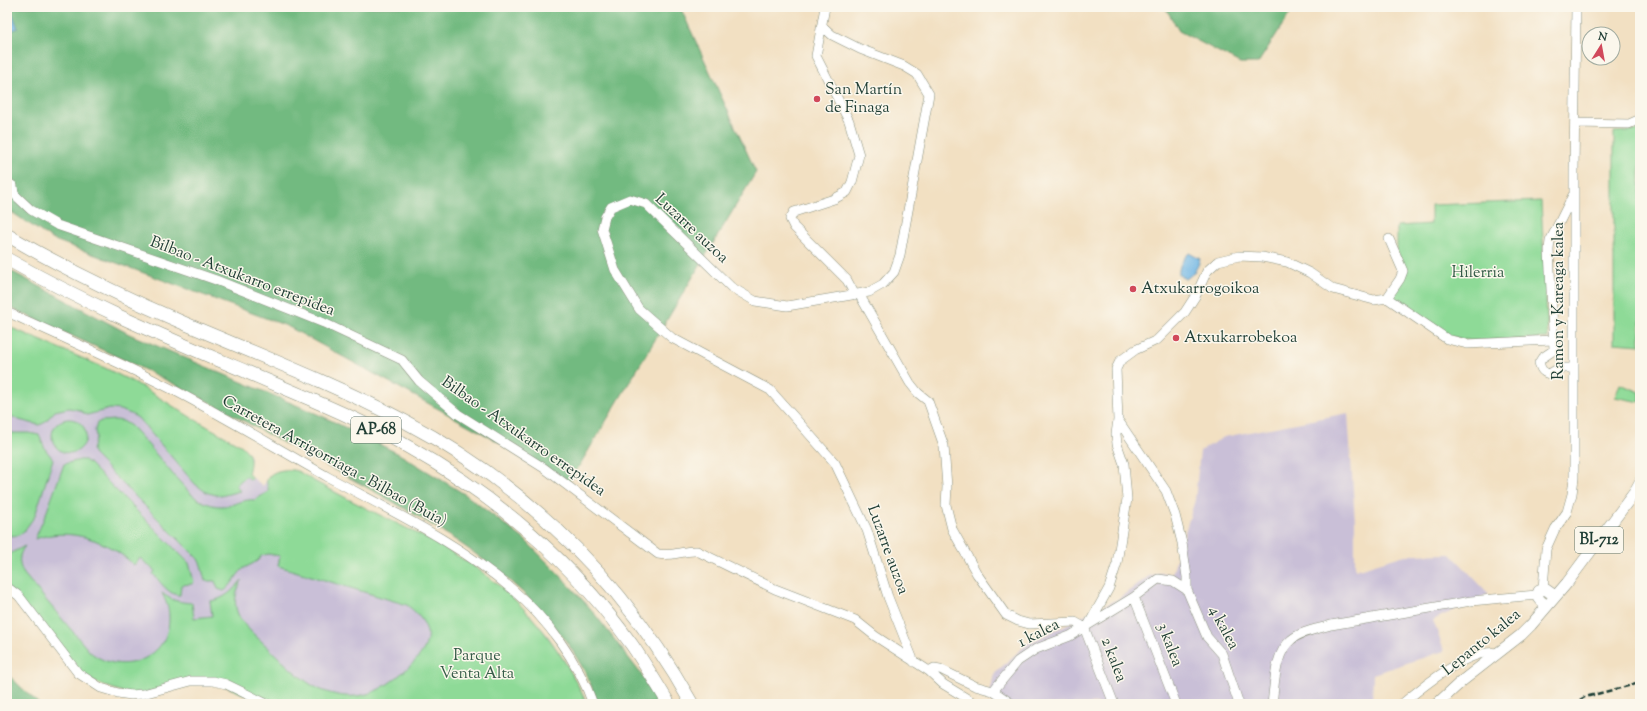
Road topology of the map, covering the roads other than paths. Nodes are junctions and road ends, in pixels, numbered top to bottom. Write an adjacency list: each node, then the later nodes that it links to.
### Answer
1 (825, 7): 3 (street)
2 (1574, 9): 5 (street, Ramon y Kareaga kalea)
3 (822, 26): 13 (street); 13 (street, Luzarre auzoa)
4 (1640, 119): 5 (street)
5 (1575, 123): 7 (street, Ramon y Kareaga kalea)
6 (7, 182): 28 (street, Bilbao - Atxukarro errepidea)
7 (1574, 194): 16 (street); 17 (street, Ramon y Kareaga kalea)
8 (7, 235): 34 (highway, AP-68)
9 (1389, 239): 14 (street)
10 (7, 259): 12 (highway, AP-68)
11 (7, 262): 12 (highway)
12 (37, 276): 33 (highway, AP-68)
13 (857, 294): 26 (street); 28 (street, Luzarre auzoa)
14 (1387, 298): 16 (street); 18 (street)
15 (7, 312): 32 (street, Carretera Arrigorriaga - Bilbao (Buia))
16 (1554, 340): 17 (street)
17 (1574, 368): 22 (street, Ramon y Kareaga kalea)
18 (1118, 420): 21 (street); 26 (street)
19 (1640, 482): 23 (main road, BI-712)
20 (7, 587): 31 (street)
21 (1187, 590): 24 (street); 39 (street, 4 kalea)
22 (1540, 592): 23 (main road); 25 (main road); 40 (street)
23 (1555, 596): 25 (main road, Lepanto kalea)
24 (1134, 597): 26 (street); 38 (street, 3 kalea)
25 (1546, 606): 27 (main road, Lepanto kalea)
26 (1087, 625): 30 (street, 1 kalea); 37 (street, 2 kalea)
27 (1498, 653): 41 (street); 42 (main road, Lepanto kalea)
28 (914, 662): 29 (street, Bilbao - Atxukarro errepidea)
29 (928, 671): 30 (street); 35 (street, Bilbao - Atxukarro errepidea)
30 (993, 690): 36 (street)
31 (267, 704)
32 (593, 704)
33 (669, 704)
34 (692, 704)
35 (976, 704)
36 (1012, 704)
37 (1114, 704)
38 (1176, 704)
39 (1239, 704)
40 (1272, 704)
41 (1402, 704)
42 (1437, 704)

